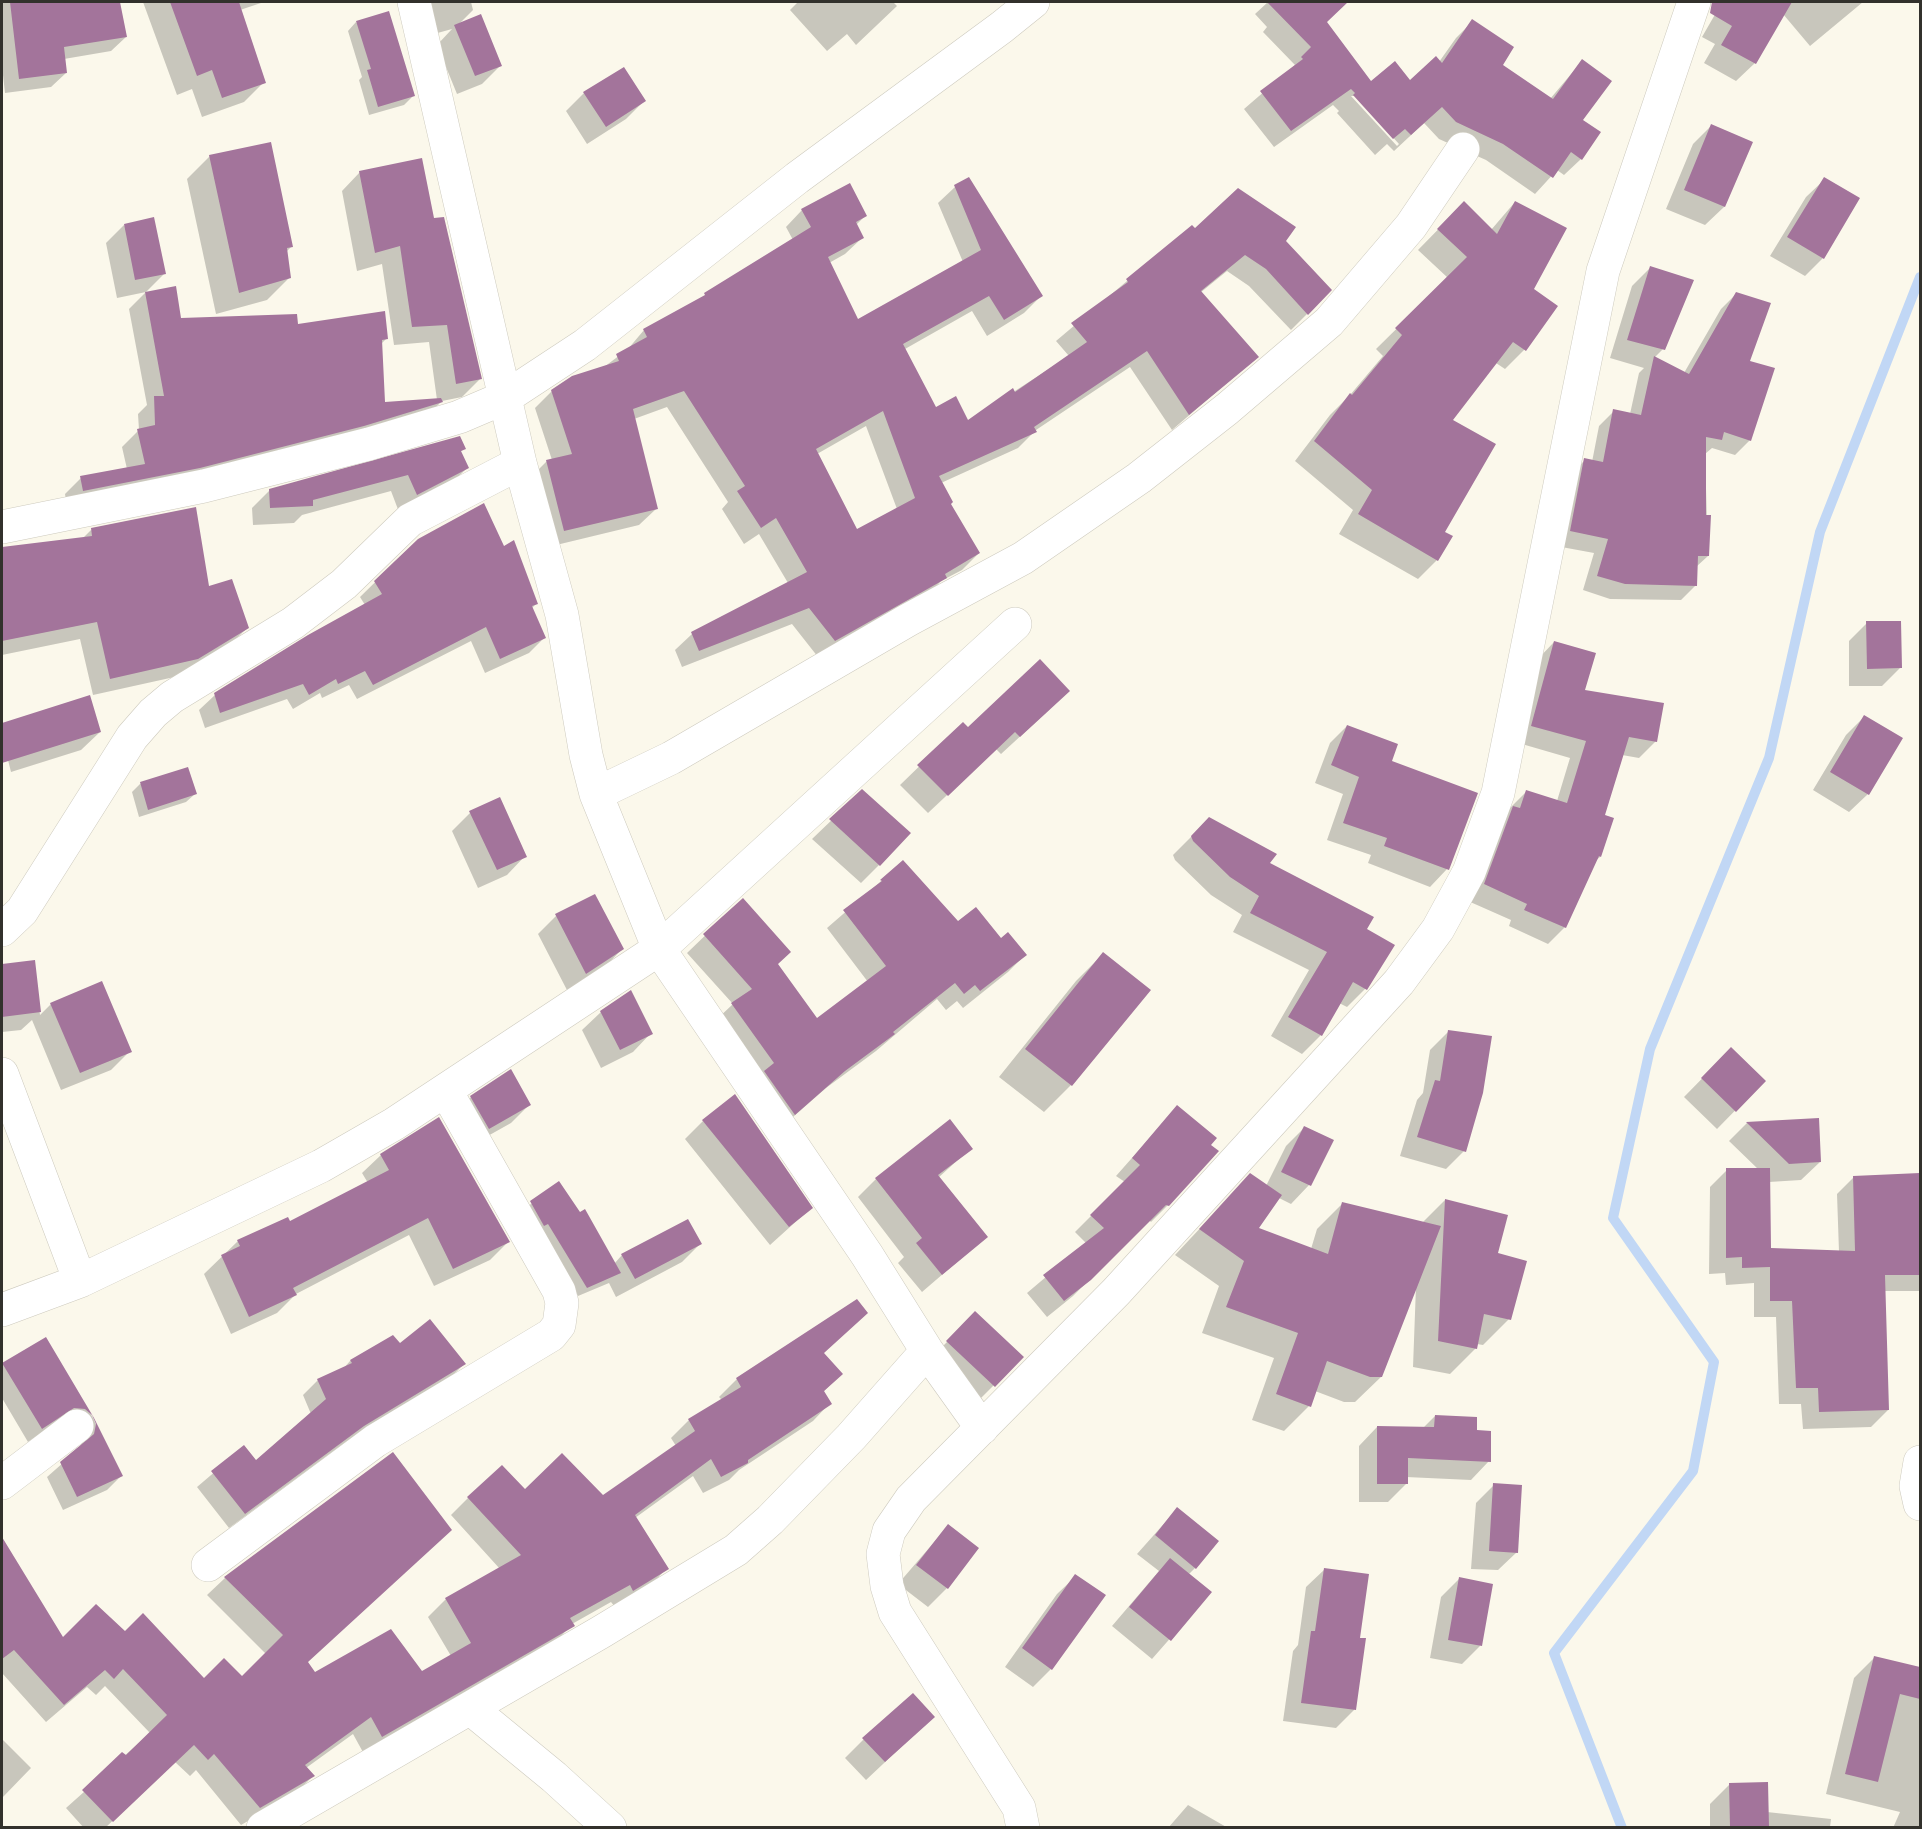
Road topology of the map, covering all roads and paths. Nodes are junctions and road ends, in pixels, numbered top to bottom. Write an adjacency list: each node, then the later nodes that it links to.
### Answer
1 (414, 2): 5 (street)
2 (1033, 2): 5 (street)
3 (1694, 2): 18 (street)
4 (1463, 149): 9 (street)
5 (506, 397): 6 (street); 7 (street)
6 (520, 463): 9 (street); 10 (street)
7 (2, 527)
8 (1015, 624): 11 (street)
9 (596, 794): 11 (street)
10 (2, 930)
11 (659, 949): 13 (street); 16 (street)
12 (2, 1074): 14 (street)
13 (446, 1091): 14 (street); 22 (street)
14 (80, 1281): 15 (street)
15 (2, 1310)
16 (927, 1351): 18 (street); 23 (street)
17 (77, 1426): 20 (street)
18 (982, 1428): 26 (street)
19 (1920, 1462): 21 (street)
20 (2, 1483)
21 (1920, 1504)
22 (208, 1565)
23 (470, 1708): 24 (street); 25 (street)
24 (263, 1827)
25 (610, 1827)
26 (1023, 1827)

